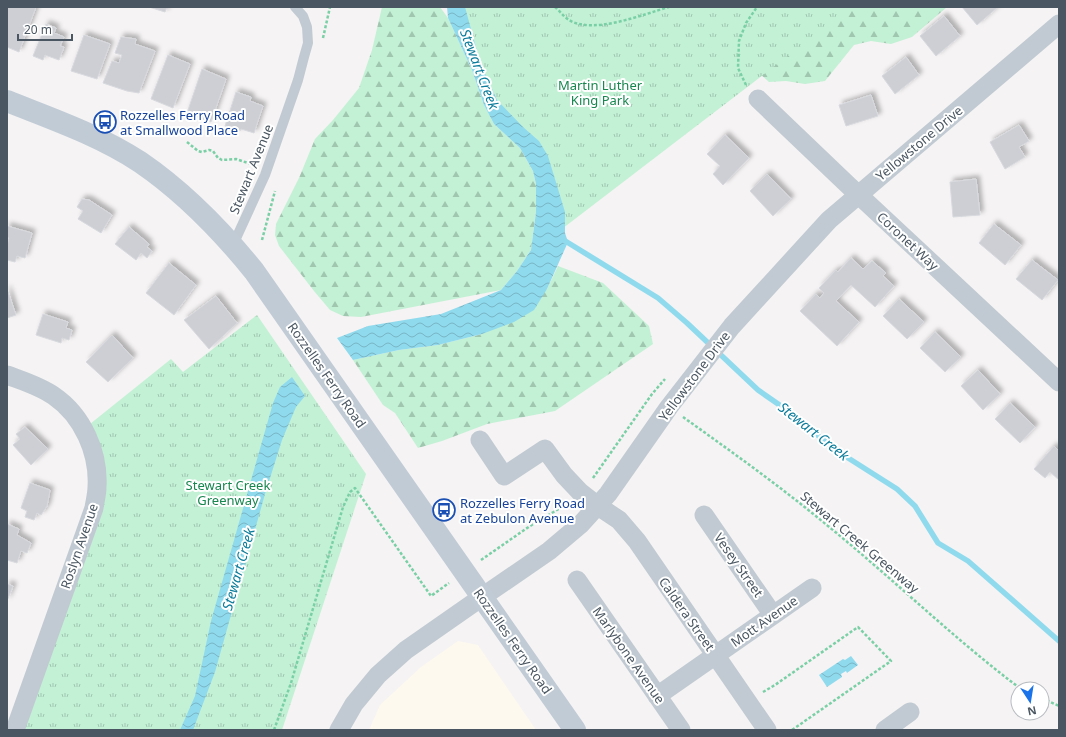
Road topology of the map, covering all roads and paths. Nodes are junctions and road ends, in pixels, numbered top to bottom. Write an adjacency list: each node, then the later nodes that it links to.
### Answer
1 (295, 7): 8 (lane, Stewart Avenue)
2 (555, 7): 3 (path)
3 (669, 7)
4 (1059, 24): 9 (street, Yellowstone Drive)
5 (758, 98): 9 (street, Coronet Way)
6 (7, 101): 10 (street, Rozzelles Ferry Road)
7 (187, 142): 8 (path)
8 (267, 170): 10 (lane, Stewart Avenue)
9 (858, 195): 13 (street, Coronet Way); 17 (street, Yellowstone Drive)
10 (233, 245): 23 (street, Rozzelles Ferry Road)
11 (7, 375): 30 (street, Roslyn Avenue)
12 (670, 375): 16 (path)
13 (1059, 382)
14 (680, 414): 26 (path, Stewart Creek Greenway)
15 (480, 440): 16 (street, Caldera Street)
16 (580, 492): 17 (street, Caldera Street); 19 (path)
17 (598, 506): 23 (street, Yellowstone Drive); 25 (street, Caldera Street)
18 (704, 514): 24 (street, Vesey Street)
19 (482, 559)
20 (577, 580): 28 (street, Marlybone Avenue)
21 (448, 584): 31 (path)
22 (812, 588): 24 (street, Mott Avenue)
23 (482, 597): 32 (street, Yellowstone Drive); 33 (street, Rozzelles Ferry Road)
24 (773, 615): 25 (street, Mott Avenue)
25 (716, 655): 28 (street, Mott Avenue); 35 (street, Caldera Street)
26 (1011, 681)
27 (763, 692): 36 (path)
28 (657, 696): 34 (street, Marlybone Avenue)
29 (910, 712): 37 (street)
30 (15, 730)
31 (274, 730)
32 (339, 730)
33 (575, 730)
34 (681, 730)
35 (768, 730)
36 (792, 730)
37 (885, 730)

